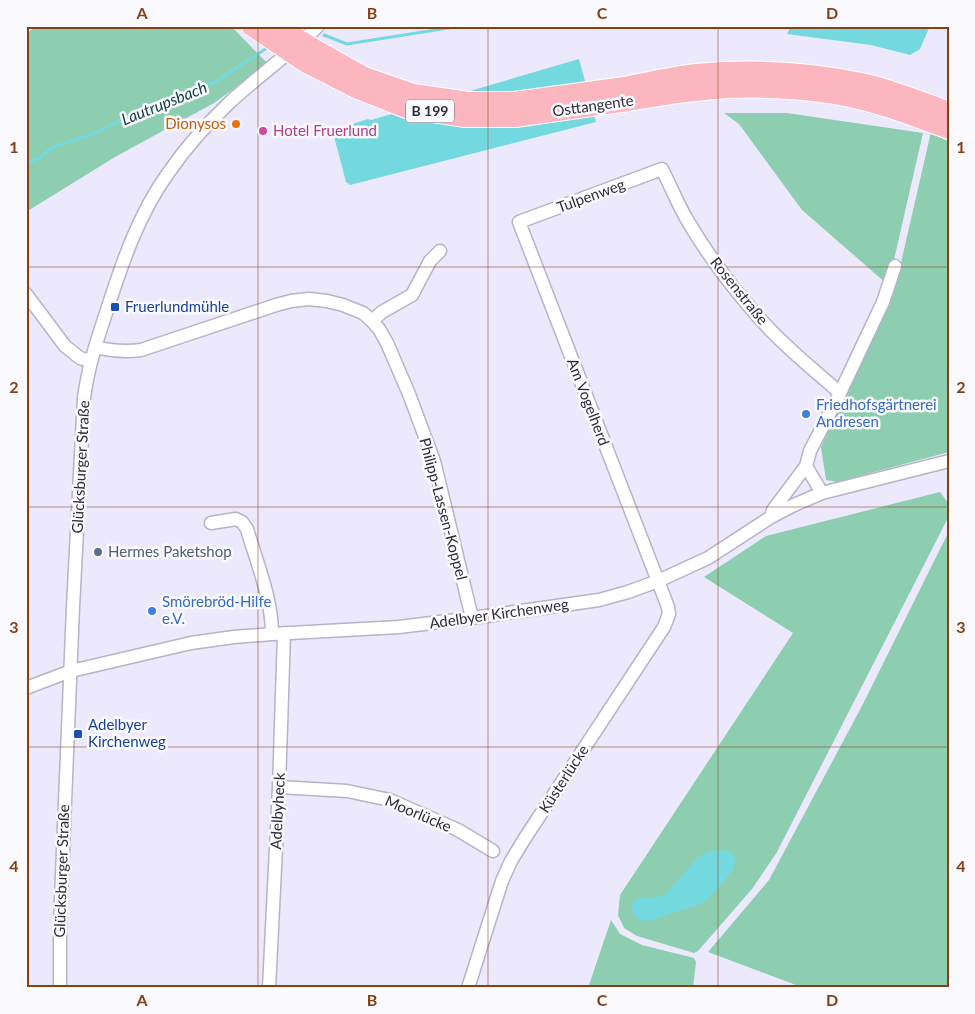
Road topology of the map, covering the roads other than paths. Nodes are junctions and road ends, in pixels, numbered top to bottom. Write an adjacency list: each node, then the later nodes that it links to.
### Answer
1 (252, 26): 4 (main road, Osttangente / B 199, bridge)
2 (279, 26): 4 (main road, Osttangente / B 199, bridge)
3 (318, 26): 13 (street, Glücksburger Straße)
4 (626, 94): 5 (main road, Osttangente / B 199); 6 (main road, Osttangente / B 199)
5 (949, 112)
6 (949, 129)
7 (662, 169): 8 (street, Tulpenweg); 15 (street, Rosenstraße)
8 (519, 222): 21 (street, Am Vogelherd)
9 (440, 251): 12 (street)
10 (895, 266): 15 (street)
11 (26, 294): 14 (street)
12 (372, 321): 13 (street, Philipp-Lassen-Koppel); 22 (street, Philipp-Lassen-Koppel)
13 (95, 347): 14 (street, Glücksburger Straße)
14 (90, 361): 24 (street, Glücksburger Straße)
15 (840, 393): 17 (street)
16 (949, 461): 18 (street, Adelbyer Kirchenweg)
17 (806, 466): 18 (street); 19 (street)
18 (822, 493): 19 (street, Adelbyer Kirchenweg)
19 (772, 517): 21 (street, Adelbyer Kirchenweg)
20 (211, 523): 23 (street, Adelbyheck)
21 (658, 581): 22 (street, Adelbyer Kirchenweg); 30 (street, Küsterlücke)
22 (472, 618): 23 (street, Adelbyer Kirchenweg)
23 (278, 634): 24 (street, Adelbyer Kirchenweg); 26 (street, Adelbyheck)
24 (71, 671): 25 (street, Adelbyer Kirchenweg); 28 (street, Glücksburger Straße)
25 (26, 688)
26 (279, 787): 27 (street, Moorlücke); 29 (street, Adelbyheck)
27 (493, 851)
28 (60, 988)
29 (269, 988)
30 (468, 988)

